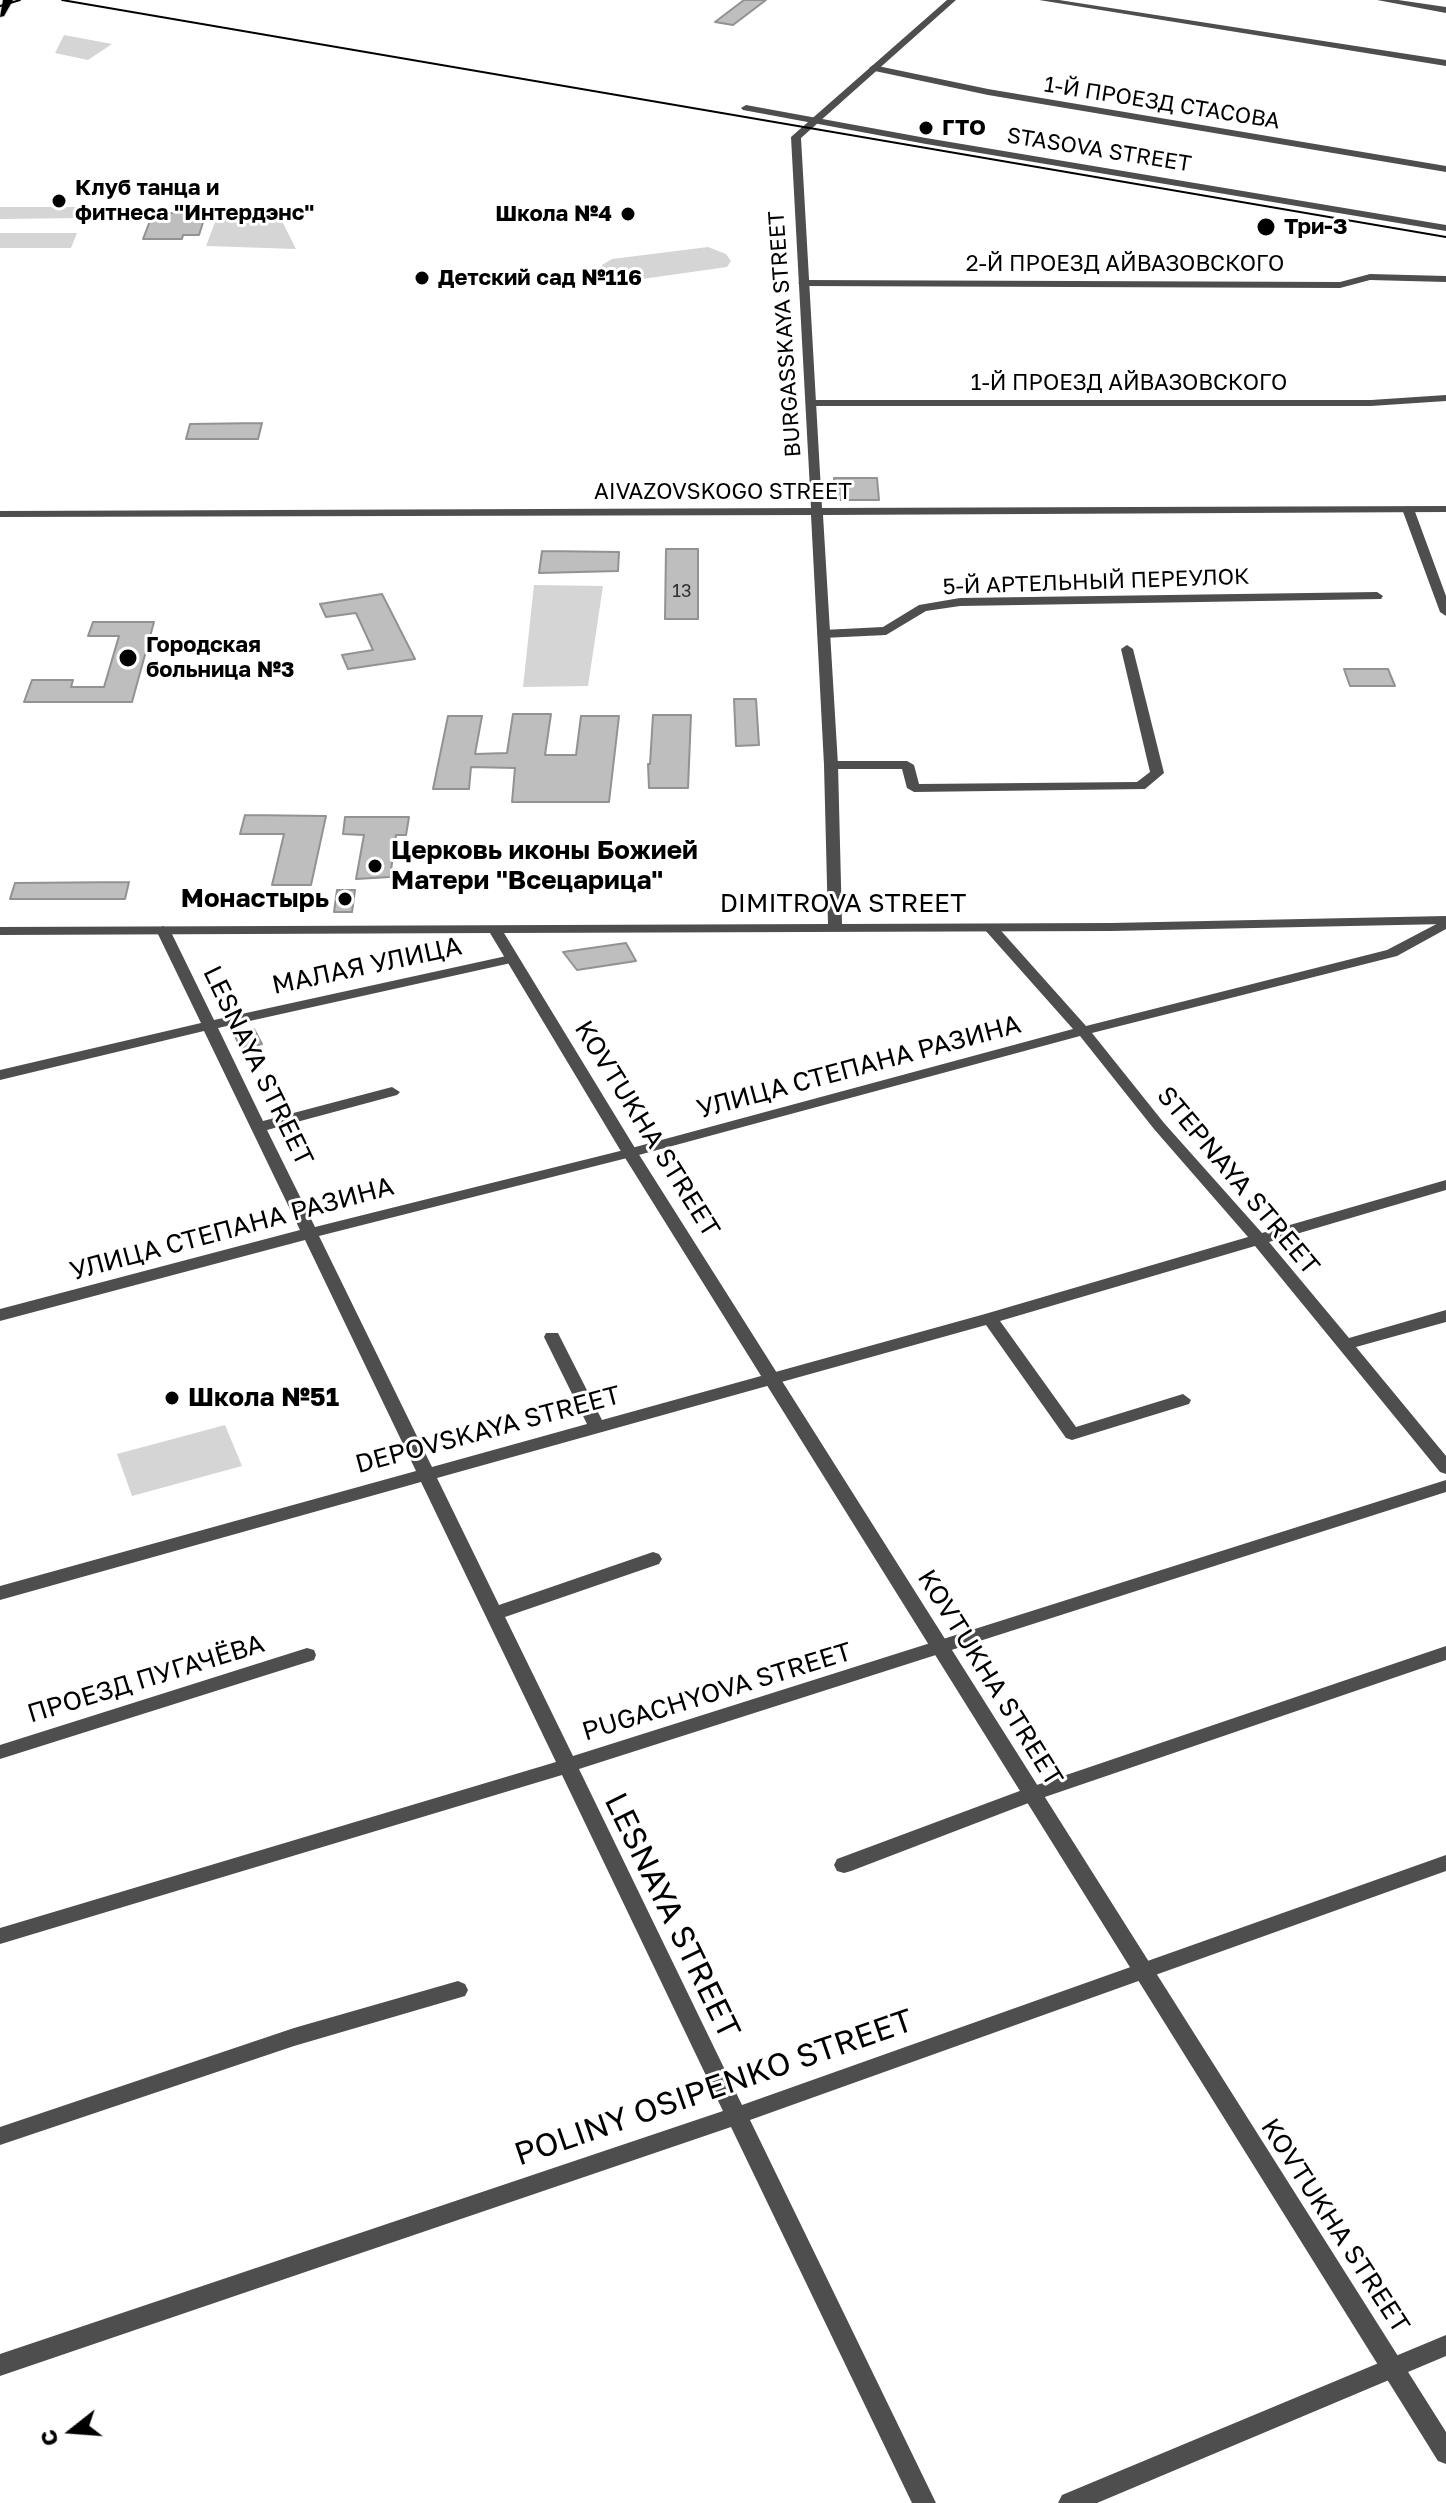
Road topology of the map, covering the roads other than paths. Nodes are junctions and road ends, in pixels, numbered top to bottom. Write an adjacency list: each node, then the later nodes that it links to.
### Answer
1 (8, 0): 6 (main road)
2 (952, 0): 8 (street, BURGASSKAYA STREET)
3 (1043, 0): 7 (street)
4 (1381, 0): 5 (street)
5 (1446, 10)
6 (0, 14)
7 (1446, 63)
8 (873, 68): 10 (street, BURGASSKAYA STREET); 11 (street, 1-Й ПРОЕЗД СТАСОВА)
9 (746, 108): 10 (street, STASOVA STREET)
10 (814, 120): 12 (street, STASOVA STREET); 14 (street, BURGASSKAYA STREET)
11 (1446, 169)
12 (1446, 228)
13 (1446, 279): 14 (street, 2-Й ПРОЕЗД АЙВАЗОВСКОГО)
14 (803, 283): 16 (street, BURGASSKAYA STREET)
15 (1446, 398): 16 (street, 1-Й ПРОЕЗД АЙВАЗОВСКОГО)
16 (811, 403): 19 (street, BURGASSKAYA STREET)
17 (1408, 509): 18 (street, AIVAZOVSKOGO STREET); 19 (street, AIVAZOVSKOGO STREET); 21 (street)
18 (1446, 509)
19 (816, 512): 20 (street, AIVAZOVSKOGO STREET); 24 (street, BURGASSKAYA STREET)
20 (0, 514)
21 (1439, 577): 23 (street)
22 (1377, 596): 24 (street, 5-Й АРТЕЛЬНЫЙ ПЕРЕУЛОК)
23 (1446, 612)
24 (823, 634): 26 (street, BURGASSKAYA STREET)
25 (1127, 649): 26 (street)
26 (831, 765): 29 (street, BURGASSKAYA STREET)
27 (1446, 921): 28 (street, DIMITROVA STREET); 35 (street, УЛИЦА СТЕПАНА РАЗИНА)
28 (990, 927): 29 (street, DIMITROVA STREET); 35 (street, STEPNAYA STREET)
29 (835, 928): 30 (street, DIMITROVA STREET)
30 (494, 929): 31 (street, DIMITROVA STREET); 33 (street, KOVTUKHA STREET)
31 (163, 930): 32 (street, DIMITROVA STREET); 34 (street, LESNAYA STREET)
32 (0, 931)
33 (511, 959): 34 (street, МАЛАЯ УЛИЦА); 39 (street, KOVTUKHA STREET)
34 (211, 1025): 36 (street, МАЛАЯ УЛИЦА); 38 (street, LESNAYA STREET)
35 (1083, 1031): 39 (street, УЛИЦА СТЕПАНА РАЗИНА); 42 (street, STEPNAYA STREET)
36 (0, 1075)
37 (392, 1092): 38 (street)
38 (259, 1127): 41 (street, LESNAYA STREET)
39 (630, 1153): 41 (street, УЛИЦА СТЕПАНА РАЗИНА); 48 (street, KOVTUKHA STREET)
40 (1446, 1185): 42 (street, DEPOVSKAYA STREET)
41 (310, 1233): 43 (street, УЛИЦА СТЕПАНА РАЗИНА); 52 (street, LESNAYA STREET)
42 (1259, 1240): 45 (street, DEPOVSKAYA STREET); 47 (street, STEPNAYA STREET)
43 (0, 1315)
44 (1446, 1316): 47 (street)
45 (990, 1318): 48 (street, DEPOVSKAYA STREET); 49 (street)
46 (552, 1337): 50 (street)
47 (1345, 1345): 51 (street, STEPNAYA STREET)
48 (774, 1378): 50 (street, DEPOVSKAYA STREET); 57 (street, KOVTUKHA STREET)
49 (1183, 1400)
50 (598, 1428): 52 (street, DEPOVSKAYA STREET)
51 (1446, 1468)
52 (424, 1473): 55 (street, DEPOVSKAYA STREET); 56 (street, LESNAYA STREET)
53 (1446, 1486): 57 (street, PUGACHYOVA STREET)
54 (653, 1559): 56 (street)
55 (0, 1593)
56 (493, 1614): 61 (street, LESNAYA STREET)
57 (940, 1649): 61 (street, PUGACHYOVA STREET); 62 (street, KOVTUKHA STREET)
58 (1446, 1653): 62 (street)
59 (307, 1655): 60 (street, ПРОЕЗД ПУГАЧЁВА)
60 (0, 1752)
61 (566, 1766): 65 (street, PUGACHYOVA STREET); 68 (street, LESNAYA STREET)
62 (1032, 1794): 64 (street); 66 (street, KOVTUKHA STREET)
63 (1446, 1863): 66 (street, POLINY OSIPENKO STREET)
64 (844, 1865)
65 (0, 1936)
66 (1142, 1971): 68 (street, POLINY OSIPENKO STREET); 72 (street, KOVTUKHA STREET)
67 (458, 1990): 69 (street)
68 (736, 2116): 71 (street, POLINY OSIPENKO STREET); 74 (street, LESNAYA STREET)
69 (0, 2136)
70 (1446, 2345): 72 (street)
71 (0, 2365)
72 (1393, 2366): 73 (street, KOVTUKHA STREET); 75 (street)
73 (1446, 2453)
74 (924, 2503)
75 (1070, 2503)

